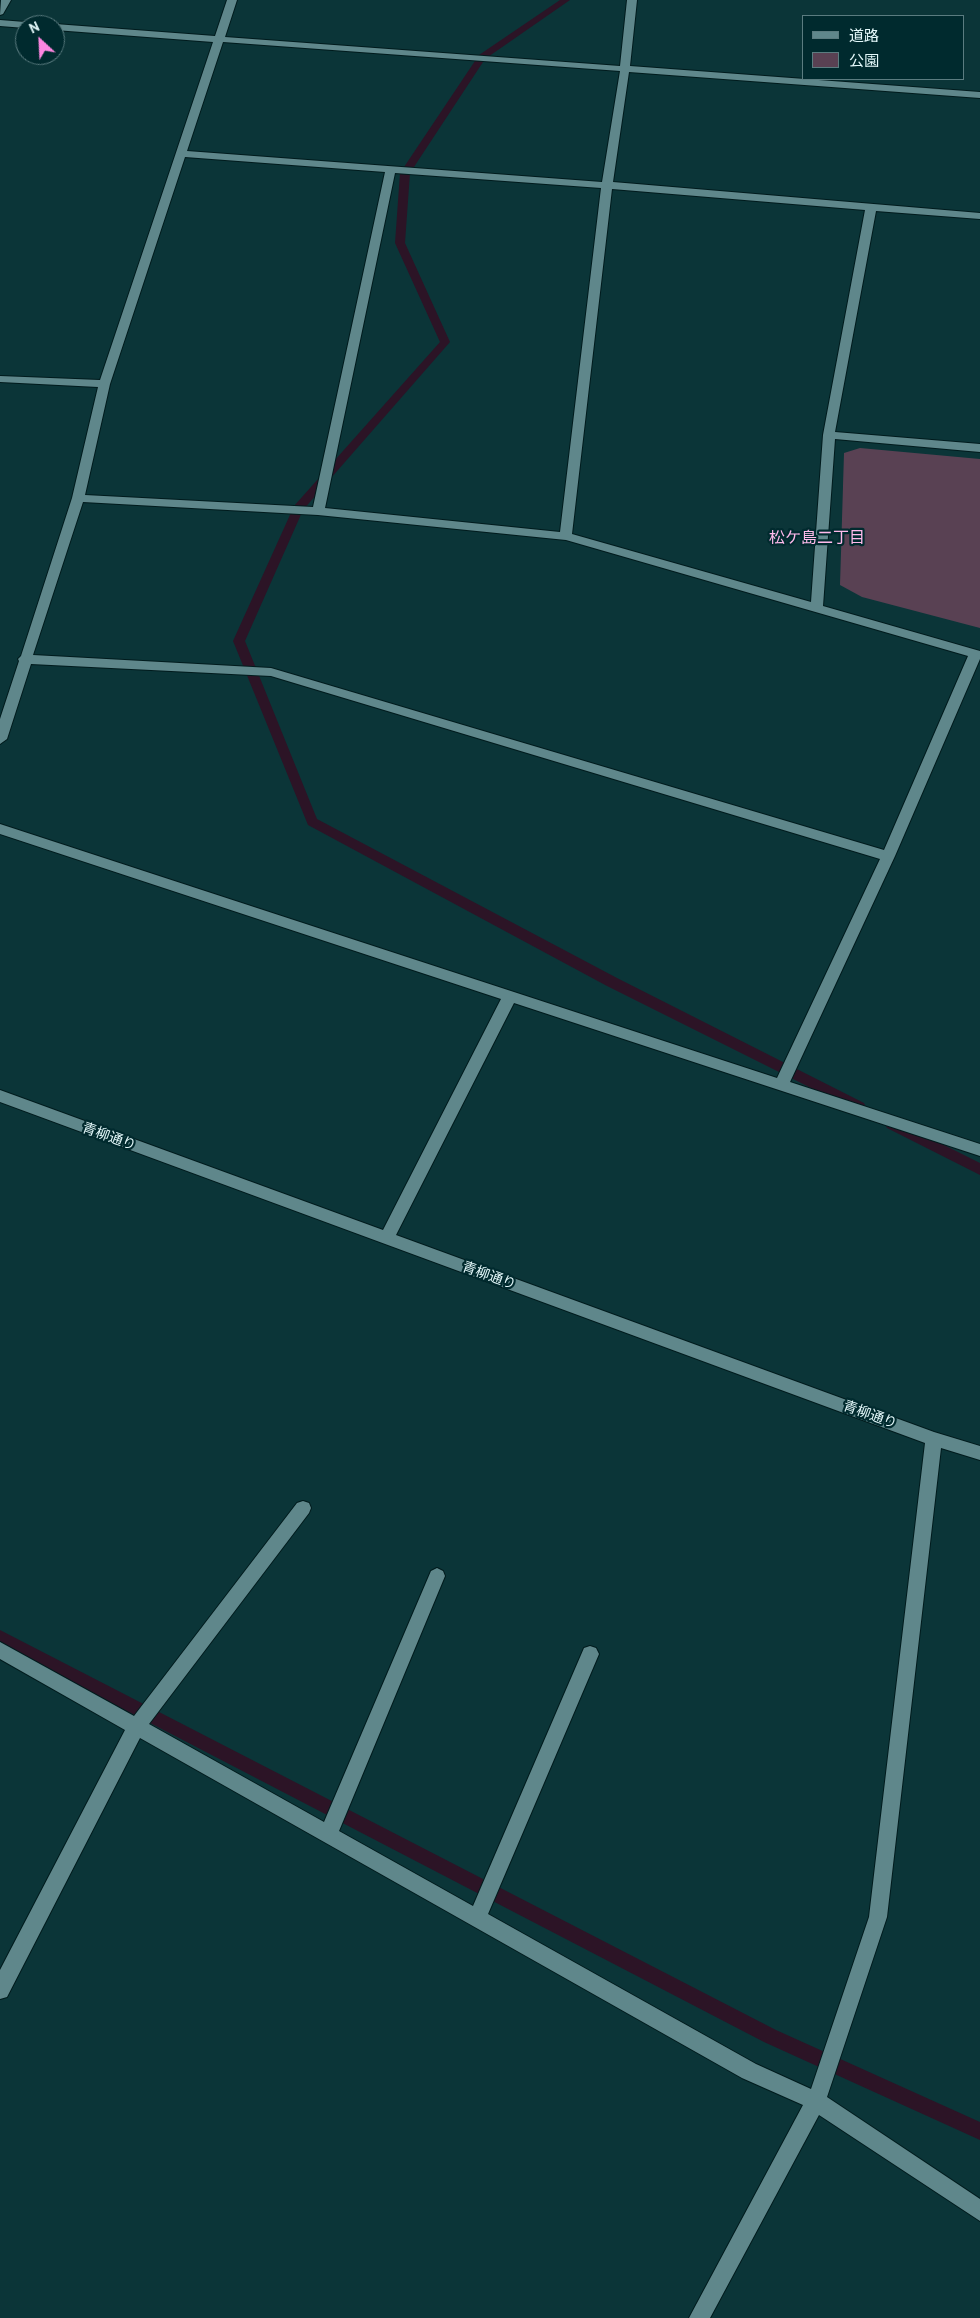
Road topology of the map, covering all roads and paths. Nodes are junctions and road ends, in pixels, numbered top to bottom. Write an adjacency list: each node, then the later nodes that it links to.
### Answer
1 (6, 0): 4 (street)
2 (232, 0): 8 (street)
3 (632, 0): 9 (street)
4 (0, 12)
5 (0, 23): 6 (street)
6 (15, 24)
7 (65, 28): 8 (street)
8 (219, 39): 9 (street); 11 (street)
9 (625, 68): 10 (street); 13 (street)
10 (980, 95)
11 (180, 154): 12 (street); 17 (street)
12 (390, 171): 13 (street); 21 (street)
13 (607, 185): 14 (street); 22 (street)
14 (872, 209): 15 (street); 18 (street)
15 (980, 216)
16 (0, 379): 17 (street)
17 (104, 384): 20 (street)
18 (829, 435): 19 (street); 23 (street)
19 (980, 448)
20 (78, 498): 21 (street); 25 (street)
21 (318, 512): 22 (street)
22 (566, 536): 23 (street)
23 (817, 608): 24 (street)
24 (978, 654): 28 (street)
25 (24, 658): 26 (street); 28 (street)
26 (0, 739)
27 (0, 830): 29 (street)
28 (888, 856): 30 (street)
29 (510, 996): 30 (street); 33 (street)
30 (781, 1085): 32 (street)
31 (0, 1096): 33 (street, 青柳通り)
32 (980, 1150)
33 (386, 1239): 34 (street, 青柳通り)
34 (934, 1438): 35 (street, 青柳通り); 44 (street)
35 (980, 1453)
36 (303, 1508): 40 (street)
37 (436, 1576): 41 (street)
38 (0, 1650): 40 (street)
39 (590, 1654): 42 (street)
40 (136, 1727): 41 (street); 43 (street)
41 (328, 1835): 42 (street)
42 (477, 1918): 44 (street)
43 (0, 1990)
44 (816, 2101): 45 (street); 46 (street)
45 (980, 2211)
46 (700, 2318)

